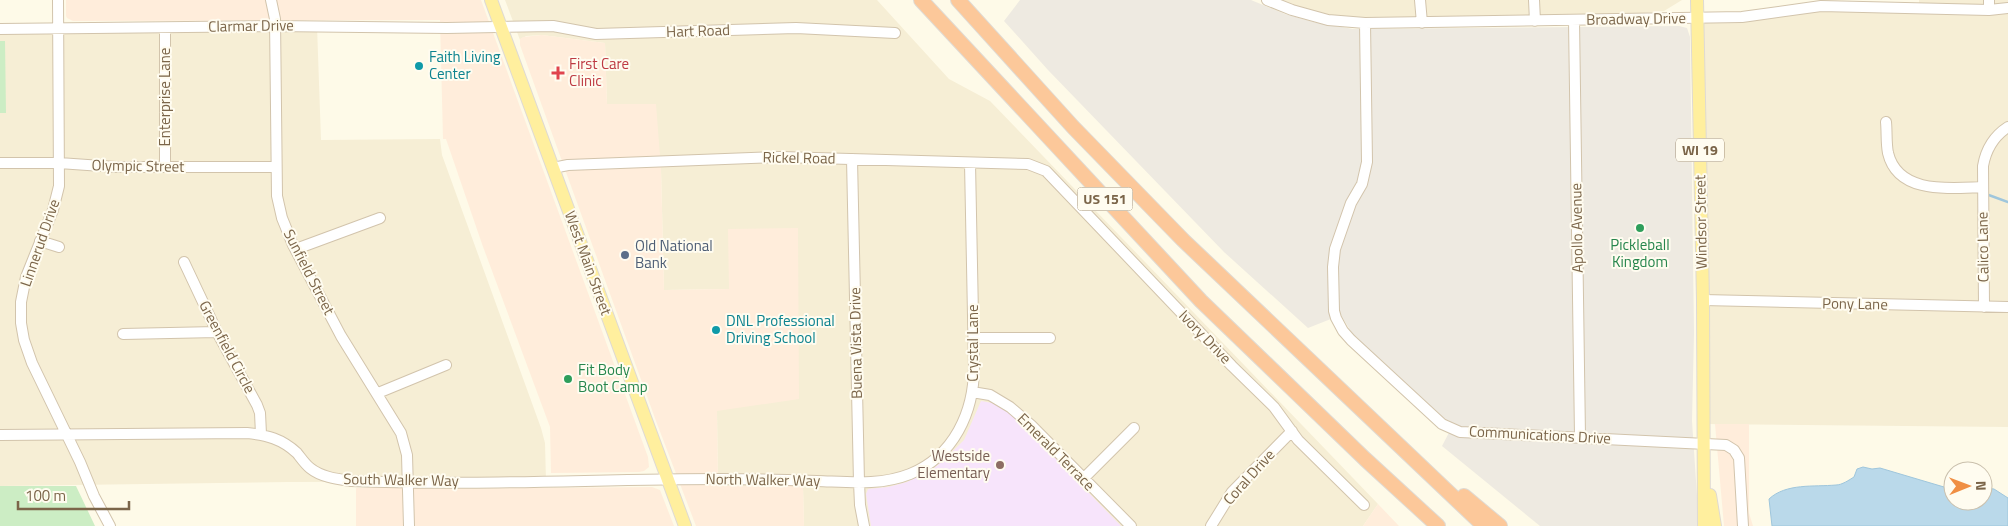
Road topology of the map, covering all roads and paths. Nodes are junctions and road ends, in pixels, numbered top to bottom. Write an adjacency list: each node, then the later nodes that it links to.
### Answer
1 (58, 0): 22 (street, Linnerud Drive)
2 (272, 0): 18 (street, Sunfield Street)
3 (491, 0): 19 (main road, West Main Street)
4 (921, 0): 60 (highway, US 151)
5 (958, 0): 48 (highway, US 151)
6 (1267, 0): 10 (street, Broadway Drive)
7 (1420, 0): 17 (street)
8 (1534, 0): 15 (street)
9 (1696, 0): 13 (main road, Windsor Street / WI 19)
10 (1290, 4): 16 (street, Broadway Drive)
11 (1989, 5): 12 (street, Broadway Drive); 13 (street, Broadway Drive)
12 (2008, 8)
13 (1697, 18): 14 (street, Broadway Drive); 40 (main road, Windsor Street / WI 19)
14 (1574, 20): 15 (street, Broadway Drive); 56 (street, Apollo Avenue)
15 (1535, 21): 17 (street, Broadway Drive)
16 (1365, 23): 17 (street, Broadway Drive); 56 (street, Communications Drive)
17 (1422, 23)
18 (275, 26): 19 (street, Clarmar Drive); 20 (street, Clarmar Drive); 31 (street, Sunfield Street)
19 (501, 27): 23 (street, Hart Road); 32 (main road, West Main Street)
20 (165, 28): 22 (street, Clarmar Drive); 30 (street, Enterprise Lane)
21 (0, 29): 22 (street, Clarmar Drive)
22 (58, 29): 28 (street, Linnerud Drive)
23 (895, 33)
24 (1886, 122): 34 (street)
25 (2008, 127): 34 (street, Calico Lane)
26 (852, 159): 29 (street, Rickel Road); 32 (street, Rickel Road); 62 (street, Buena Vista Drive)
27 (0, 163): 28 (street, Olympic Street)
28 (59, 163): 30 (street, Olympic Street); 36 (street, Linnerud Drive)
29 (970, 163): 33 (street, Rickel Road); 45 (street, Crystal Lane)
30 (165, 167): 31 (street, Olympic Street)
31 (276, 167): 38 (street, Sunfield Street)
32 (553, 168): 59 (main road, West Main Street)
33 (1044, 170): 52 (street, Ivory Drive)
34 (1982, 187): 41 (street, Calico Lane)
35 (380, 218): 38 (street)
36 (40, 241): 37 (street); 53 (street, Linnerud Drive)
37 (58, 248)
38 (296, 249): 50 (street, Sunfield Street)
39 (184, 262): 43 (street, Greenfield Circle)
40 (1703, 300): 41 (street, Pony Lane); 57 (main road, Windsor Street / WI 19)
41 (1984, 306): 42 (street, Pony Lane)
42 (2008, 307)
43 (217, 332): 44 (street); 54 (street, Greenfield Circle)
44 (122, 334)
45 (974, 338): 46 (street); 49 (street, Crystal Lane)
46 (1050, 338)
47 (446, 365): 50 (street)
48 (1332, 384): 72 (highway, US 151); 73 (highway)
49 (972, 392): 58 (street, Emerald Terrace); 62 (street, Crystal Lane)
50 (378, 393): 61 (street, Sunfield Street)
51 (1134, 428): 58 (street)
52 (1292, 431): 63 (street, Ivory Drive); 69 (street, Coral Drive)
53 (64, 433): 54 (street, South Walker Way); 55 (street, South Walker Way); 64 (street, Linnerud Drive)
54 (261, 434): 61 (street, South Walker Way)
55 (0, 435)
56 (1580, 436): 57 (street, Communications Drive)
57 (1703, 444): 74 (main road, Windsor Street / WI 19); 75 (main road, Windsor Street / WI 19); 76 (street, Communications Drive)
58 (1083, 479): 68 (street, Emerald Terrace)
59 (666, 480): 61 (street, South Walker Way); 62 (street, North Walker Way); 66 (main road, West Main Street)
60 (1387, 480): 70 (highway); 71 (highway, US 151)
61 (408, 482): 65 (street, Sunfield Street)
62 (859, 482): 67 (street, Buena Vista Drive)
63 (1364, 505)
64 (110, 526)
65 (409, 526)
66 (685, 526)
67 (864, 526)
68 (1131, 526)
69 (1211, 526)
70 (1431, 526)
71 (1438, 526)
72 (1484, 526)
73 (1500, 526)
74 (1704, 526)
75 (1715, 526)
76 (1743, 526)

